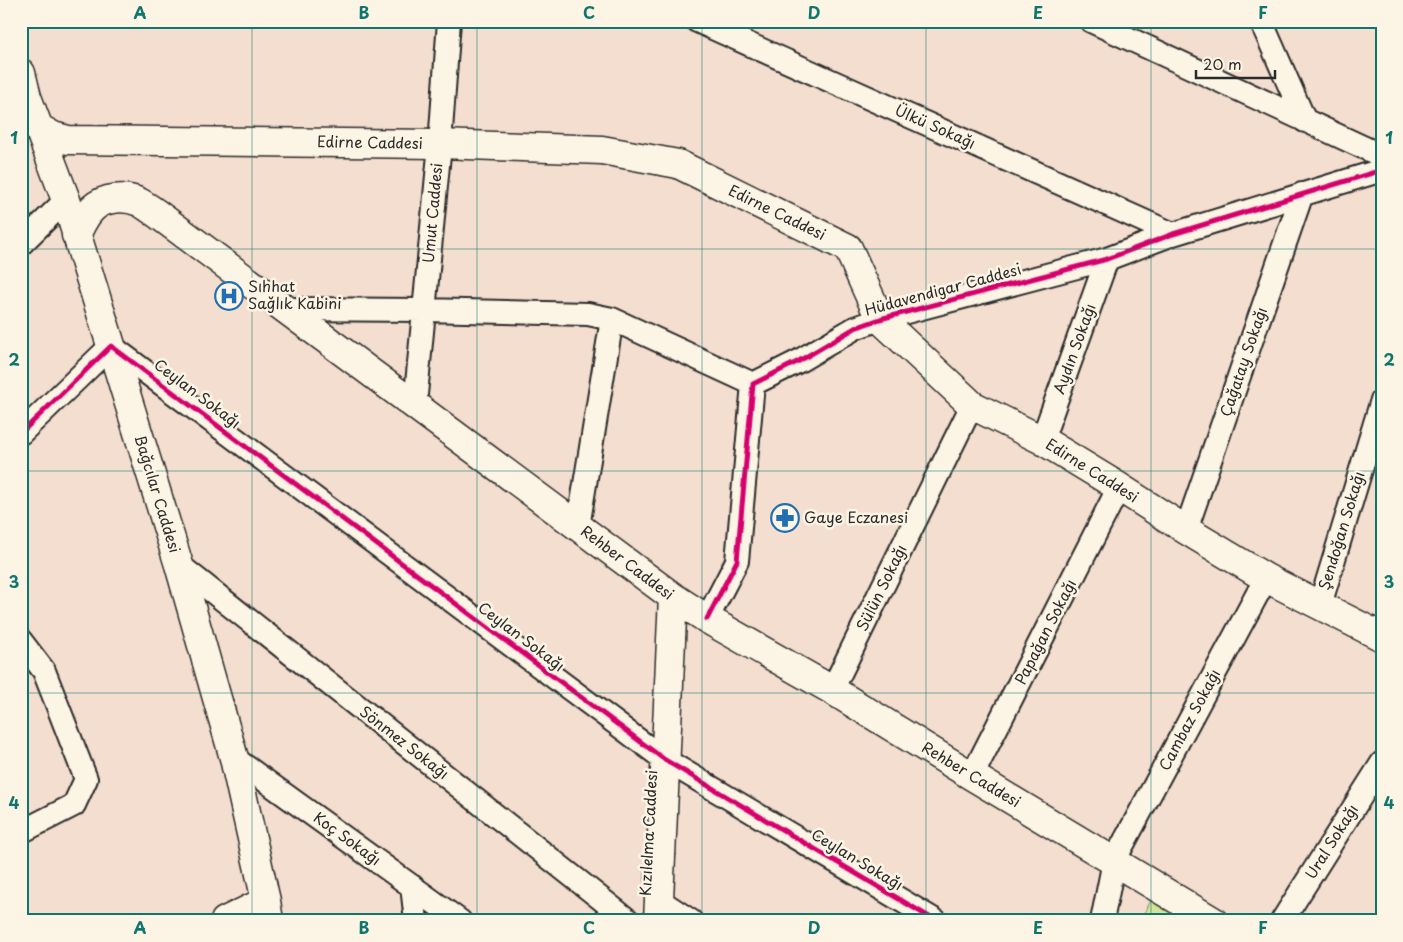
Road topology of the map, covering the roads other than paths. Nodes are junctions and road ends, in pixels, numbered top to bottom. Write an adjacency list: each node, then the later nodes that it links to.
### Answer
1 (449, 21): 9 (street, Umut Caddesi)
2 (697, 21): 14 (street, Ülkü Sokağı)
3 (1091, 21): 7 (street)
4 (1261, 21): 7 (street)
5 (21, 73): 6 (main road, Bağcılar Caddesi)
6 (25, 99): 8 (main road, Bağcılar Caddesi)
7 (1305, 121): 10 (street)
8 (39, 128): 9 (main road, Edirne Caddesi); 13 (main road, Bağcılar Caddesi)
9 (440, 144): 19 (street, Umut Caddesi); 21 (main road, Edirne Caddesi)
10 (1382, 156)
11 (1382, 170): 12 (street, Hüdavendigar Caddesi)
12 (1302, 194): 14 (street, Hüdavendigar Caddesi); 31 (street, Çağatay Sokağı)
13 (66, 200): 15 (main road, Bağcılar Caddesi); 16 (street)
14 (1173, 234): 17 (street, Hüdavendigar Caddesi)
15 (76, 235): 18 (main road, Rehber Caddesi); 22 (main road, Bağcılar Caddesi)
16 (21, 244)
17 (1107, 259): 21 (street, Hüdavendigar Caddesi); 28 (street, Aydın Sokağı)
18 (285, 309): 19 (street); 25 (main road, Rehber Caddesi)
19 (424, 310): 20 (street); 25 (street, Umut Caddesi)
20 (612, 319): 23 (street); 30 (street)
21 (880, 319): 23 (street, Hüdavendigar Caddesi); 26 (main road, Edirne Caddesi)
22 (111, 346): 27 (street); 32 (main road, Bağcılar Caddesi); 41 (street, Ceylan Sokağı)
23 (753, 384): 36 (street)
24 (1382, 400): 35 (street, Şendoğan Sokağı)
25 (415, 405): 30 (main road, Rehber Caddesi)
26 (972, 405): 28 (main road, Edirne Caddesi); 39 (street, Sülün Sokağı)
27 (21, 433)
28 (1042, 440): 29 (main road, Edirne Caddesi)
29 (1119, 487): 31 (main road, Edirne Caddesi); 43 (street, Papağan Sokağı)
30 (578, 527): 34 (main road, Rehber Caddesi)
31 (1186, 530): 33 (main road, Edirne Caddesi)
32 (179, 565): 40 (main road, Bağcılar Caddesi); 52 (street, Sönmez Sokağı)
33 (1266, 578): 35 (main road, Edirne Caddesi); 45 (street, Cambaz Sokağı)
34 (673, 597): 36 (main road, Rehber Caddesi); 41 (main road, Kızılelma Caddesi)
35 (1320, 605): 37 (main road, Edirne Caddesi)
36 (707, 619): 39 (main road, Rehber Caddesi)
37 (1382, 637)
38 (21, 641): 44 (street)
39 (832, 690): 43 (main road, Rehber Caddesi)
40 (234, 758): 46 (street, Koç Sokağı); 47 (main road, Bağcılar Caddesi)
41 (665, 760): 48 (main road, Kızılelma Caddesi); 54 (street, Ceylan Sokağı)
42 (1382, 764): 57 (street, Ural Sokağı)
43 (972, 776): 45 (main road, Rehber Caddesi)
44 (21, 832)
45 (1114, 861): 55 (street, Cambaz Sokağı); 56 (main road, Rehber Caddesi)
46 (412, 886): 50 (street); 51 (street, Koç Sokağı)
47 (267, 911): 49 (main road)
48 (658, 911): 53 (street)
49 (225, 921)
50 (416, 921)
51 (460, 921)
52 (629, 921)
53 (691, 921)
54 (936, 921)
55 (1102, 921)
56 (1213, 921)
57 (1282, 921)

